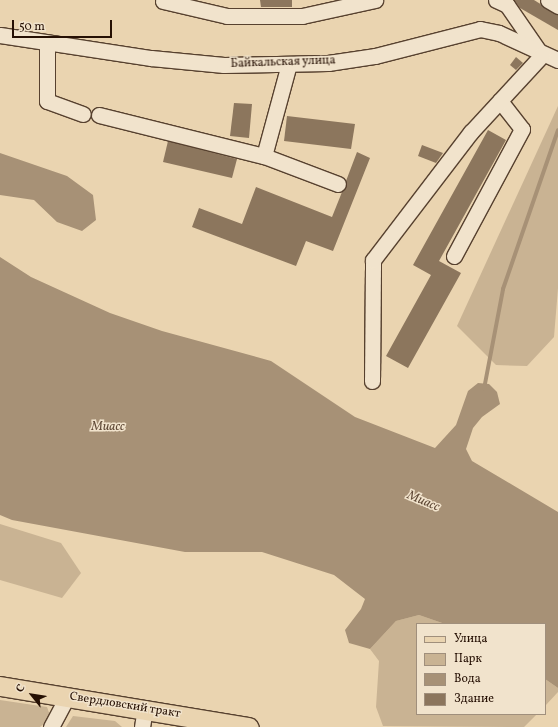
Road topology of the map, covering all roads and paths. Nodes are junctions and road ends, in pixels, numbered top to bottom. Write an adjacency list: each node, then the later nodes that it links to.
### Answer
1 (375, 0): 4 (street)
2 (496, 0): 8 (street)
3 (548, 0): 5 (street)
4 (163, 1)
5 (558, 6)
6 (0, 35): 7 (street, Байкальская улица)
7 (47, 43): 10 (street, Байкальская улица); 12 (street)
8 (542, 54): 9 (street, Байкальская улица); 10 (street, Байкальская улица); 11 (street)
9 (558, 60)
10 (289, 64): 14 (street)
11 (500, 101): 16 (street); 17 (street)
12 (83, 114)
13 (99, 115): 14 (street)
14 (264, 156): 15 (street)
15 (338, 184)
16 (454, 256)
17 (372, 381)
18 (0, 686): 19 (main road, Свердловский тракт)
19 (68, 697): 20 (main road, Свердловский тракт); 21 (street)
20 (145, 708): 22 (street); 23 (main road, Свердловский тракт)
21 (50, 727)
22 (142, 727)
23 (250, 727)

